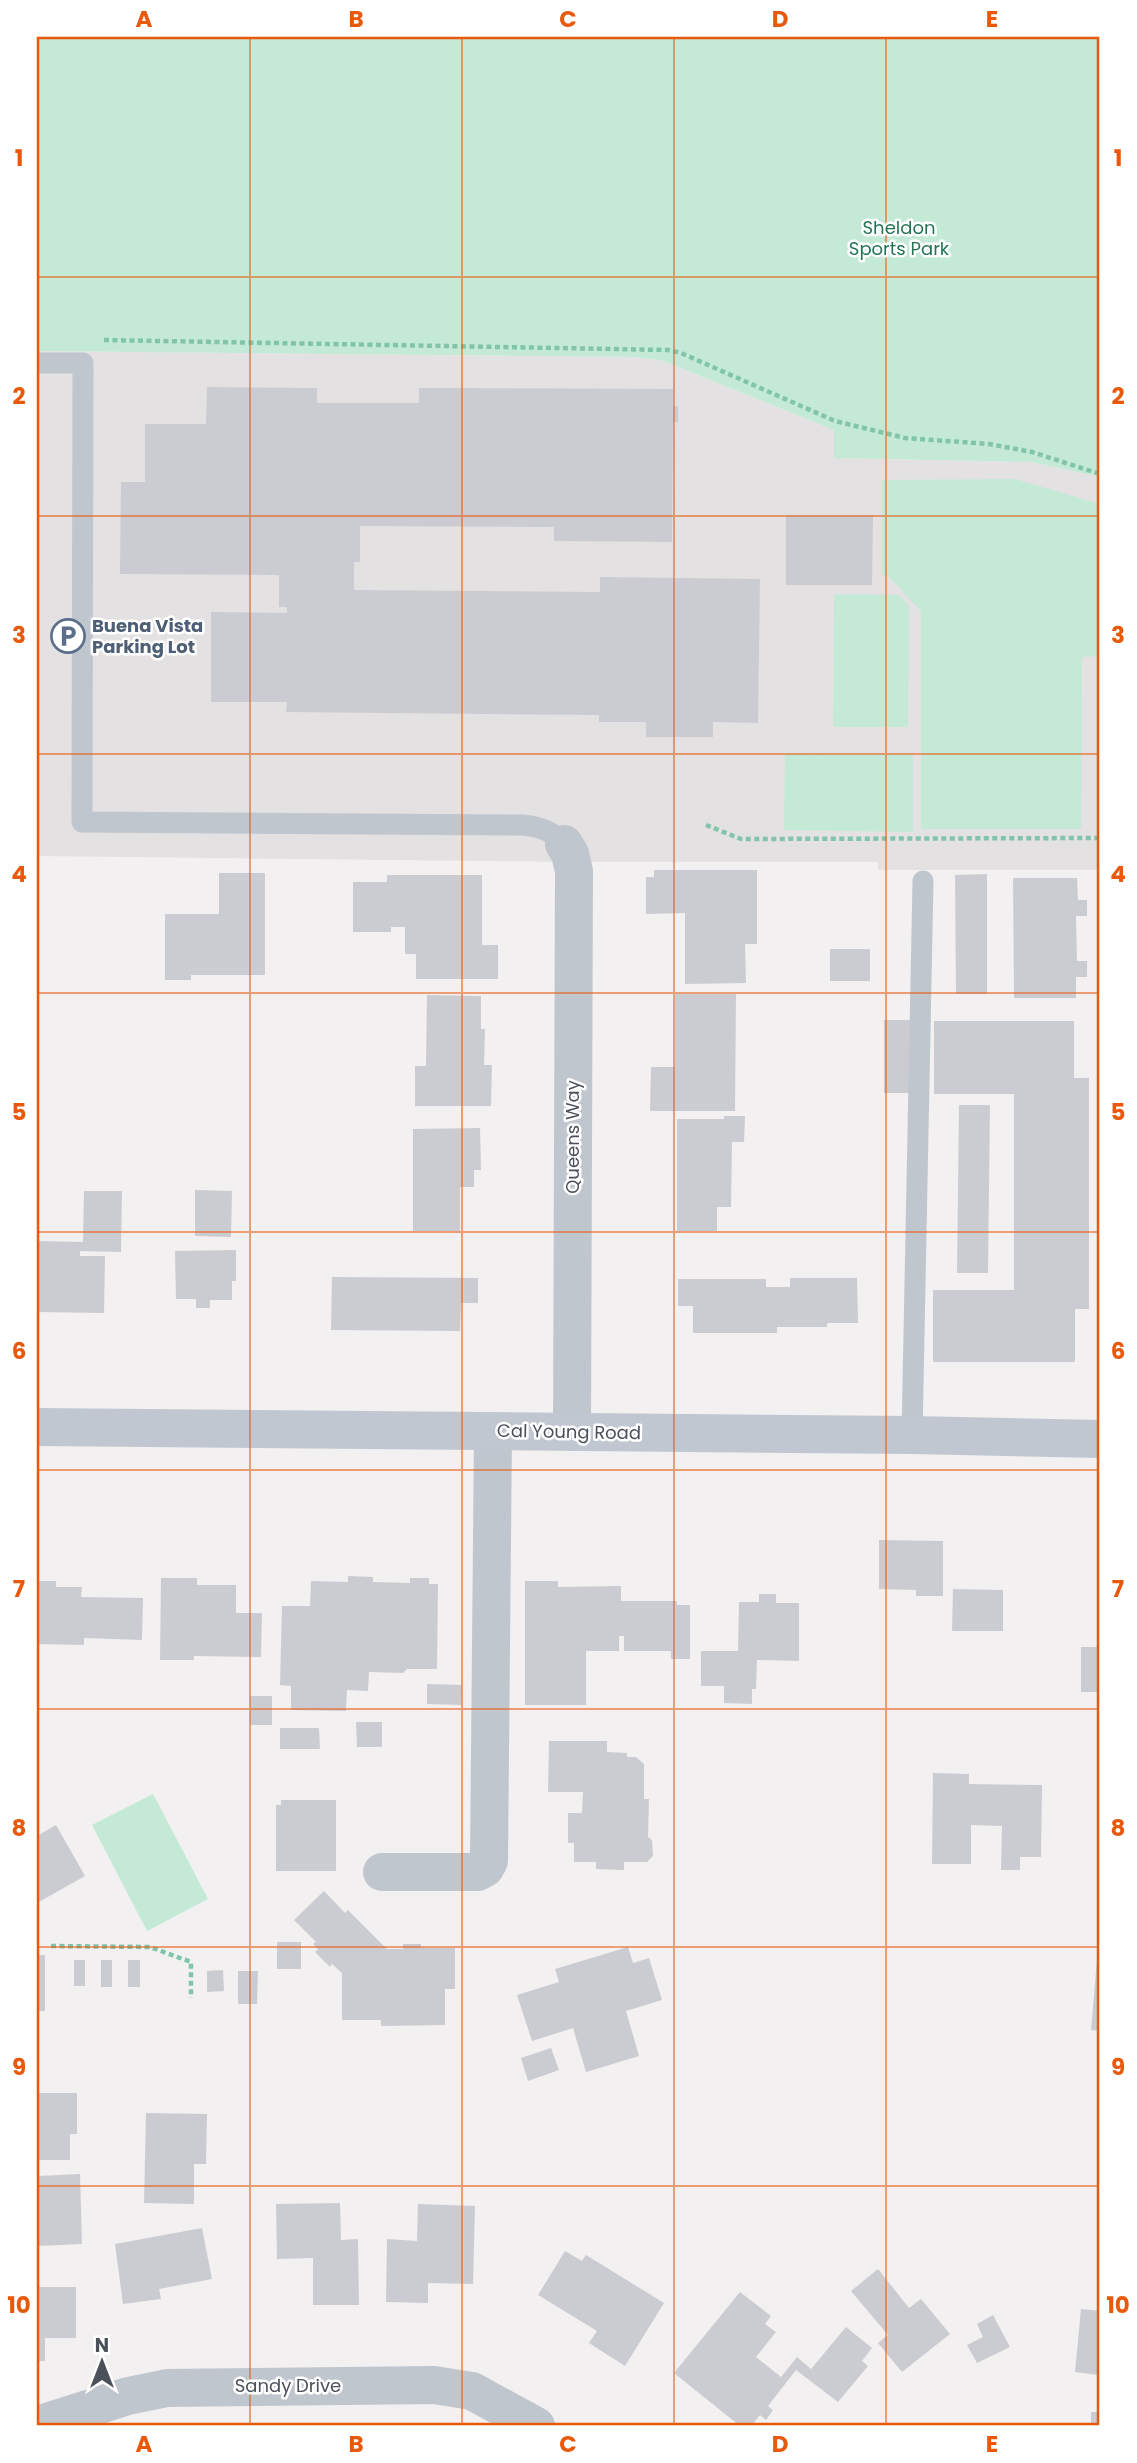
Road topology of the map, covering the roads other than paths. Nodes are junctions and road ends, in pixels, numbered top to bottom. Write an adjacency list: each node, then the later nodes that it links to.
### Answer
1 (37, 363): 2 (lane)
2 (564, 844): 6 (street, Queens Way)
3 (923, 881): 7 (lane)
4 (37, 1427): 5 (main road, Cal Young Road)
5 (493, 1431): 6 (main road, Cal Young Road); 9 (street)
6 (572, 1432): 7 (main road, Cal Young Road)
7 (912, 1435): 8 (main road, Cal Young Road)
8 (1100, 1439)
9 (382, 1872)
10 (37, 2425): 11 (street, Sandy Drive)
11 (536, 2426)

